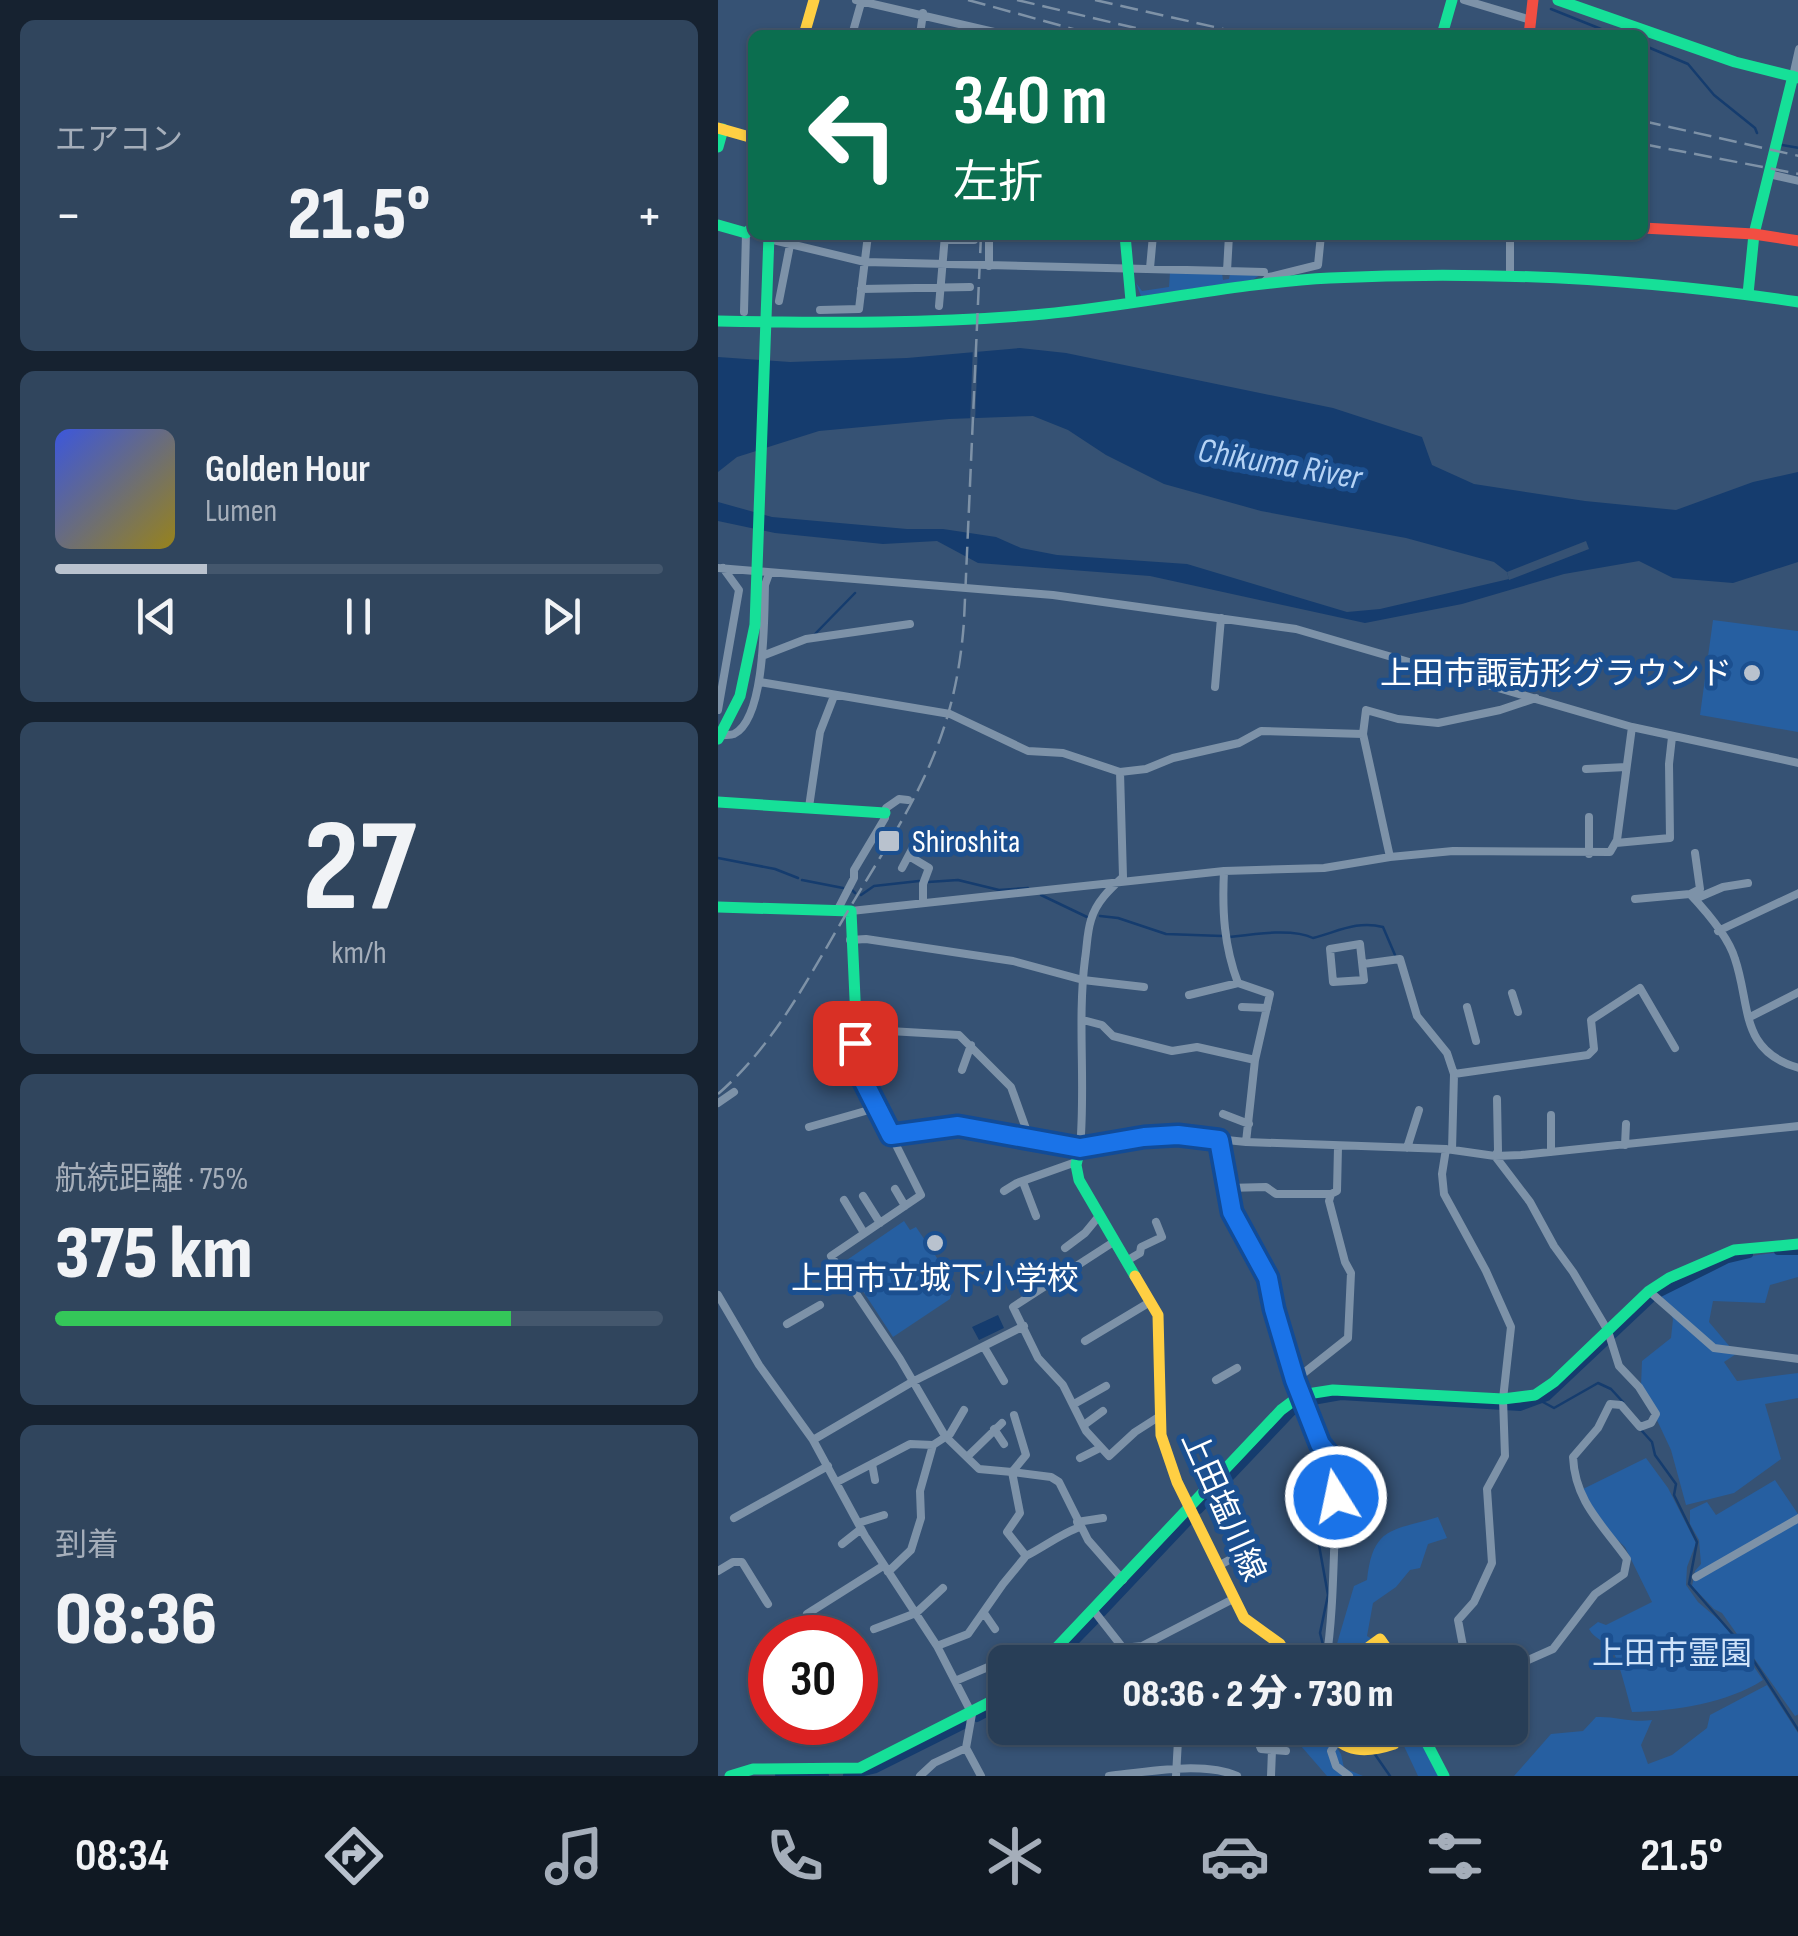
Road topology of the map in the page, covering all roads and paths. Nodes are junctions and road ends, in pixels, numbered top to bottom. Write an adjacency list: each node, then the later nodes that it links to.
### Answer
1 (814, 0): 10 (street)
2 (1452, 0): 15 (street)
3 (1464, 0): 8 (street)
4 (1533, 0): 8 (street)
5 (1558, 0): 17 (street)
6 (859, 2): 7 (street); 11 (street)
7 (923, 13): 9 (street); 12 (street)
8 (1530, 20): 16 (street)
9 (962, 23): 13 (street); 14 (street)
10 (805, 30)
11 (853, 30)
12 (921, 30)
13 (961, 30)
14 (988, 30)
15 (1443, 30)
16 (1530, 30)
17 (1642, 30)
18 (1648, 32): 20 (street)
19 (1798, 49): 20 (street)
20 (1796, 77): 24 (street)
21 (720, 128): 22 (street); 23 (street)
22 (748, 136)
23 (718, 147)
24 (1767, 174): 25 (street); 29 (street)
25 (1798, 181)
26 (718, 225): 28 (street)
27 (1648, 228): 29 (street)
28 (748, 230)
29 (1754, 234): 41 (street); 53 (street)
30 (749, 240): 59 (street)
31 (769, 240): 61 (street)
32 (791, 240): 42 (street); 54 (street)
33 (867, 240): 42 (street)
34 (945, 240): 43 (street)
35 (988, 240): 44 (street)
36 (1125, 240): 45 (street)
37 (1153, 240): 46 (street)
38 (1228, 240): 47 (street)
39 (1320, 240): 49 (street)
40 (1510, 240): 48 (street)
41 (1798, 240)
42 (865, 262): 43 (street); 52 (street)
43 (942, 263): 44 (street); 50 (street)
44 (989, 266): 45 (street)
45 (1126, 267): 46 (street); 55 (street)
46 (1150, 268): 47 (street)
47 (1227, 271): 49 (street)
48 (1510, 275): 49 (street); 53 (street)
49 (1263, 278): 55 (street)
50 (940, 287): 51 (street); 52 (street); 57 (street)
51 (970, 287)
52 (861, 289): 58 (street)
53 (1748, 294): 56 (street)
54 (779, 301)
55 (1131, 301): 61 (street)
56 (1798, 302)
57 (939, 306)
58 (820, 310)
59 (744, 312)
60 (718, 321): 61 (street)
61 (768, 321): 63 (street)
62 (720, 568): 63 (street); 67 (street)
63 (762, 571): 64 (street); 66 (street); 75 (street)
64 (1222, 618): 69 (street); 71 (street)
65 (910, 624): 66 (street)
66 (762, 656): 68 (street)
67 (722, 675): 72 (street)
68 (760, 682): 70 (street); 75 (street)
69 (1215, 686)
70 (834, 696): 80 (street); 83 (street)
71 (1536, 698): 73 (street); 74 (street)
72 (718, 710)
73 (1632, 727): 76 (street); 78 (street)
74 (1362, 734): 80 (street); 91 (street)
75 (718, 735)
76 (1672, 737): 77 (street); 87 (street)
77 (1798, 763)
78 (1626, 768): 79 (street); 87 (street)
79 (1586, 769)
80 (1120, 772): 94 (street)
81 (908, 800): 84 (street)
82 (718, 802): 83 (street)
83 (808, 807): 84 (street)
84 (886, 813): 101 (street)
85 (1589, 816): 89 (street)
86 (920, 834): 90 (street)
87 (1616, 843): 89 (street)
88 (1695, 852): 97 (street)
89 (1589, 854): 91 (street)
90 (908, 856): 92 (street); 99 (street)
91 (1390, 856): 93 (street)
92 (902, 868)
93 (1224, 872): 94 (street); 106 (street)
94 (1117, 883): 99 (street); 105 (street)
95 (1748, 883): 97 (street)
96 (1798, 893): 102 (street)
97 (1692, 896): 98 (street); 102 (street)
98 (1635, 899)
99 (923, 901): 101 (street)
100 (718, 908): 101 (street)
101 (844, 911): 103 (street)
102 (1718, 931): 115 (street)
103 (850, 940): 105 (street); 117 (street)
104 (1363, 964): 104 (street); 124 (street)
105 (1082, 980): 107 (street); 116 (street)
106 (1238, 983): 110 (street); 113 (street)
107 (1144, 987)
108 (1798, 992): 115 (street)
109 (1512, 993): 114 (street)
110 (1189, 994)
111 (1467, 1006): 118 (street)
112 (1242, 1007): 113 (street)
113 (1266, 1008): 121 (street)
114 (1518, 1012)
115 (1750, 1017): 122 (street)
116 (1082, 1020): 121 (street); 142 (street)
117 (854, 1029): 119 (street); 128 (street)
118 (1476, 1041)
119 (972, 1046): 123 (street); 137 (street)
120 (1675, 1048): 124 (street)
121 (1255, 1060): 132 (street)
122 (1798, 1068)
123 (962, 1070)
124 (1454, 1074): 144 (street)
125 (734, 1092): 127 (street)
126 (1498, 1099): 146 (street)
127 (718, 1103)
128 (876, 1108): 135 (street); 136 (street)
129 (1419, 1110): 143 (street)
130 (1223, 1114): 132 (street)
131 (1550, 1115): 145 (street)
132 (1249, 1124): 139 (street)
133 (1626, 1124): 140 (street)
134 (1798, 1126): 140 (street)
135 (809, 1127)
136 (891, 1135): 137 (street); 155 (street)
137 (1029, 1137): 142 (street)
138 (1219, 1140): 139 (street); 142 (street); 149 (street)
139 (1246, 1142): 141 (street)
140 (1625, 1145): 145 (street)
141 (1338, 1147): 143 (street); 152 (street)
142 (1080, 1148): 147 (street)
143 (1407, 1148): 144 (street)
144 (1449, 1149): 146 (street); 181 (street)
145 (1552, 1152): 146 (street)
146 (1495, 1156): 171 (street)
147 (1076, 1162): 148 (street); 157 (street, 上田塩川線)
148 (1023, 1182): 151 (street); 156 (street)
149 (1227, 1188): 152 (street); 177 (street)
150 (895, 1189): 155 (street)
151 (1004, 1191)
152 (1331, 1194): 177 (street)
153 (863, 1196): 159 (street)
154 (844, 1200): 160 (street)
155 (905, 1206): 159 (street)
156 (1036, 1216)
157 (1099, 1216): 161 (street, 上田塩川線); 163 (street)
158 (1156, 1222): 164 (street)
159 (880, 1223): 160 (street)
160 (864, 1234): 179 (street)
161 (1115, 1241): 164 (street, 上田塩川線); 170 (street)
162 (1798, 1244): 165 (street)
163 (1065, 1248)
164 (1128, 1260): 167 (street, 上田塩川線)
165 (1649, 1291): 171 (street); 174 (street)
166 (718, 1295): 190 (street)
167 (1150, 1302): 172 (street); 187 (street, 上田塩川線)
168 (820, 1304): 169 (street)
169 (787, 1324)
170 (1024, 1326): 173 (street); 183 (street)
171 (1609, 1337): 181 (street); 230 (street)
172 (1086, 1341)
173 (984, 1346): 178 (street); 179 (street)
174 (1798, 1360)
175 (1236, 1368): 176 (street)
176 (1216, 1380)
177 (1295, 1380): 182 (street)
178 (1004, 1381)
179 (912, 1382): 189 (street); 190 (street)
180 (1106, 1386): 183 (street)
181 (1503, 1399): 182 (street); 228 (street)
182 (1303, 1401): 200 (street); 227 (street)
183 (1074, 1404): 188 (street)
184 (964, 1410): 189 (street)
185 (1103, 1411): 188 (street)
186 (1014, 1415): 198 (street)
187 (1160, 1416): 193 (street); 202 (street, 上田塩川線)
188 (1084, 1424): 193 (street)
189 (945, 1436): 192 (street); 194 (street)
190 (813, 1440): 197 (street)
191 (1004, 1444): 194 (street)
192 (934, 1445): 196 (street); 212 (street)
193 (1100, 1448): 195 (street)
194 (967, 1457): 198 (street)
195 (1080, 1458)
196 (872, 1464): 199 (street); 201 (street)
197 (828, 1466): 201 (street); 204 (street)
198 (1012, 1472): 207 (street); 210 (street)
199 (875, 1480)
200 (1217, 1480): 202 (street); 211 (street)
201 (837, 1482): 208 (street)
202 (1191, 1508): 211 (street, 上田塩川線); 215 (street)
203 (884, 1515): 208 (street)
204 (734, 1518)
205 (1104, 1518): 207 (street)
206 (1798, 1518): 214 (street)
207 (1079, 1524): 210 (street); 215 (street)
208 (859, 1526): 209 (street); 212 (street)
209 (842, 1544)
210 (1026, 1556): 220 (street)
211 (1220, 1565): 217 (street, 上田塩川線)
212 (886, 1569): 221 (street); 222 (street)
213 (718, 1571): 218 (street)
214 (1696, 1577)
215 (1123, 1580): 219 (street)
216 (943, 1588): 221 (street)
217 (1235, 1598): 219 (street); 226 (street, 上田塩川線)
218 (768, 1604)
219 (1094, 1610): 225 (street)
220 (984, 1612): 224 (street); 229 (street)
221 (916, 1613): 223 (street); 229 (street)
222 (807, 1614)
223 (878, 1627)
224 (995, 1629)
225 (1060, 1645)
226 (1281, 1645)
227 (1328, 1645)
228 (1463, 1645)
229 (937, 1646): 232 (street)
230 (1528, 1660)
231 (988, 1667): 232 (street)
232 (955, 1681): 234 (street)
233 (988, 1705): 234 (street)
234 (972, 1714): 241 (street); 247 (street)
235 (1178, 1745): 244 (street)
236 (1259, 1745): 242 (street)
237 (1335, 1745): 252 (street)
238 (1340, 1745): 239 (street)
239 (1391, 1745)
240 (1428, 1745): 253 (street)
241 (966, 1748): 248 (street); 249 (street)
242 (1272, 1750): 243 (street); 251 (street)
243 (1286, 1751)
244 (1176, 1773): 245 (street); 246 (street)
245 (1141, 1774): 250 (street)
246 (1232, 1775)
247 (730, 1776)
248 (920, 1776)
249 (981, 1776)
250 (1109, 1776)
251 (1270, 1776)
252 (1349, 1776)
253 (1444, 1776)

